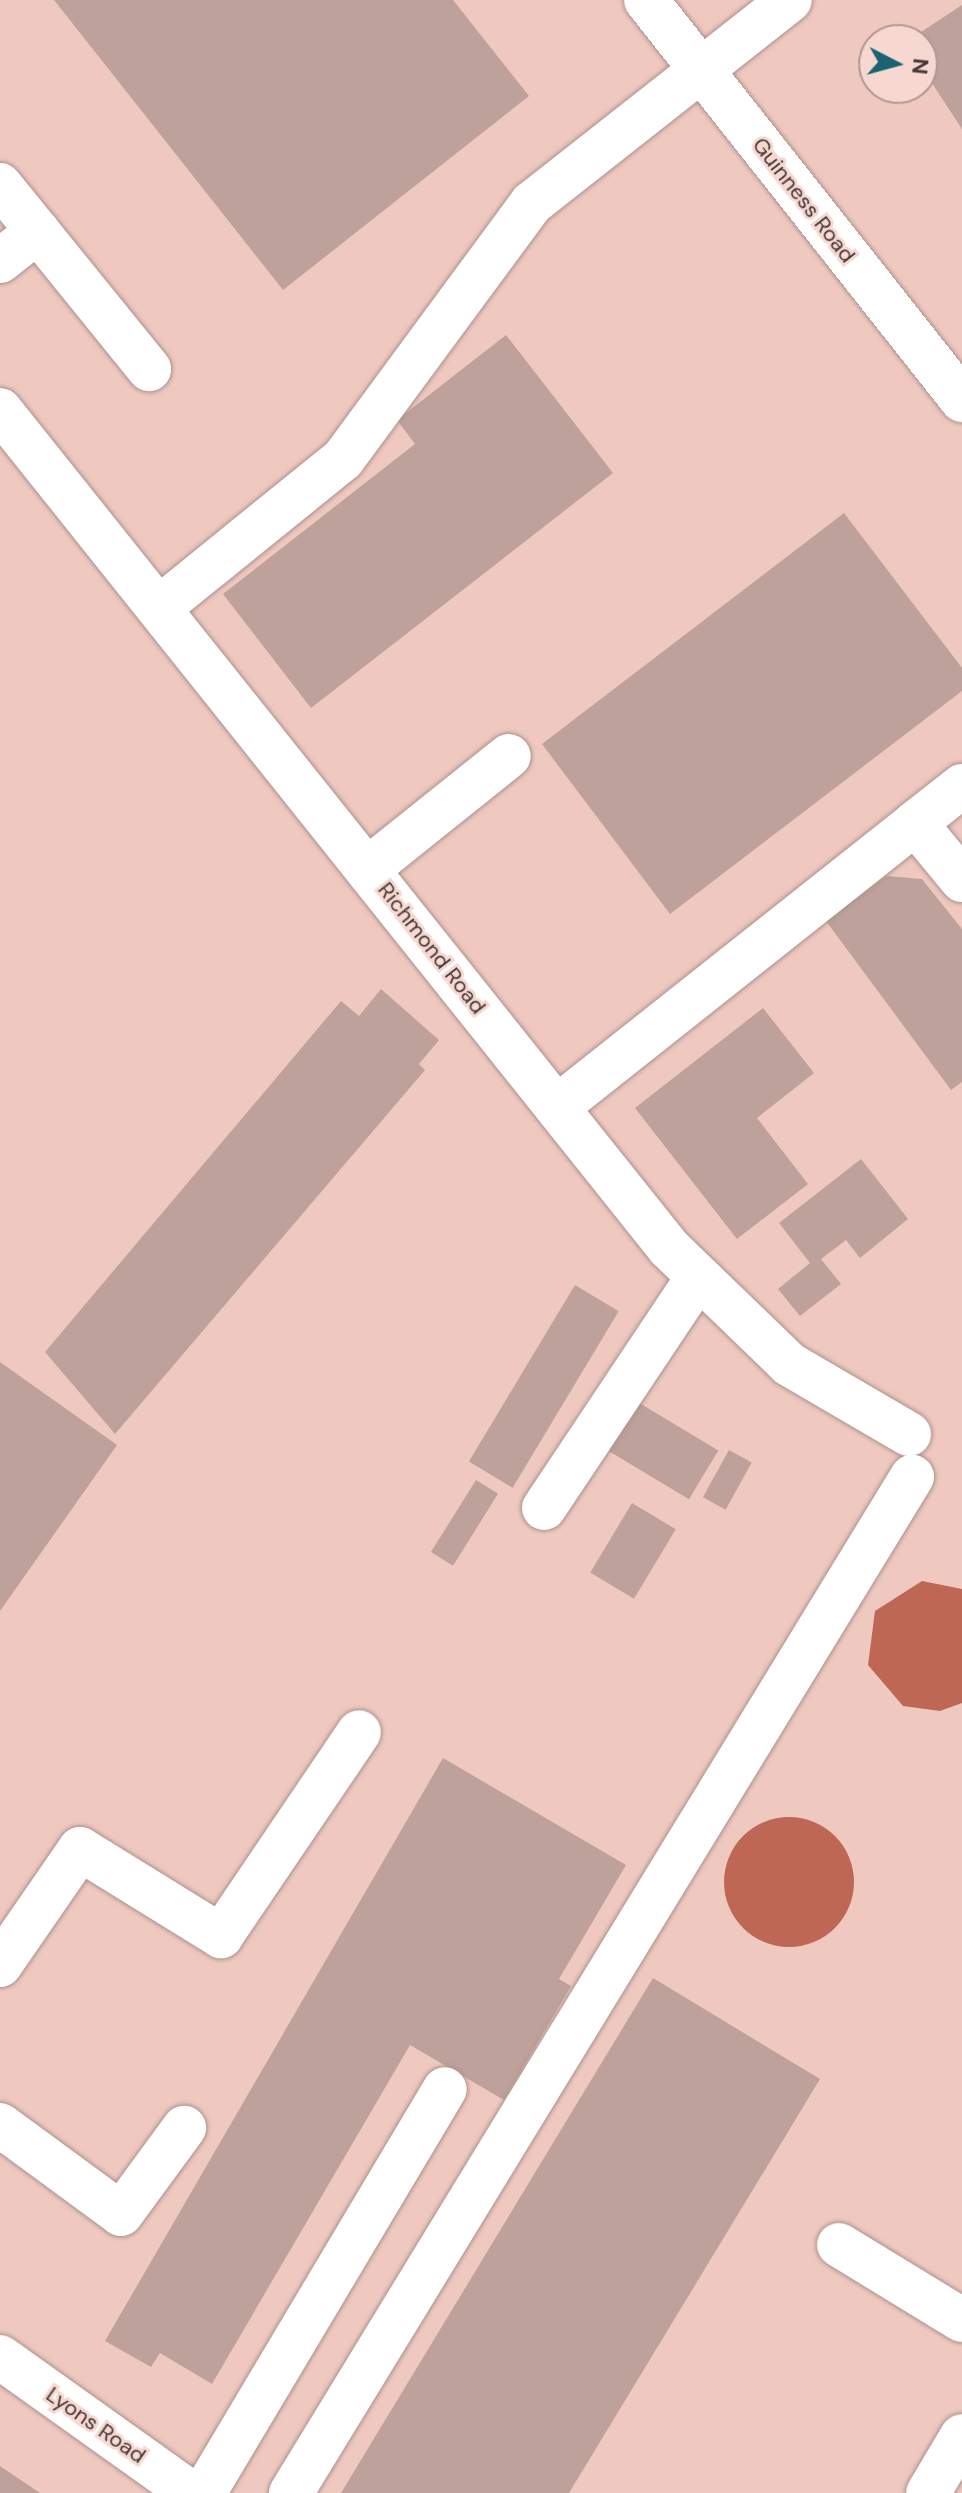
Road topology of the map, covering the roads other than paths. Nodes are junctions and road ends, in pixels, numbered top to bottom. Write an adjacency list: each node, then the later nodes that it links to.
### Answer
1 (646, 0): 3 (street, Guinness Road)
2 (790, 0): 3 (street)
3 (702, 71): 8 (street, Guinness Road); 10 (street)
4 (0, 185): 5 (street)
5 (38, 231): 6 (street); 7 (street)
6 (0, 261)
7 (149, 369)
8 (962, 400)
9 (0, 410): 10 (street, Richmond Road)
10 (159, 608): 14 (street, Richmond Road)
11 (509, 756): 14 (street)
12 (962, 786): 13 (street)
13 (915, 823): 15 (street); 16 (street)
14 (369, 868): 16 (street, Richmond Road)
15 (962, 880)
16 (557, 1107): 17 (street, Richmond Road)
17 (697, 1279): 18 (street, Richmond Road); 20 (street)
18 (909, 1434)
19 (912, 1477): 32 (street)
20 (544, 1508)
21 (359, 1732): 22 (street)
22 (0, 1965)
23 (445, 2089): 31 (street)
24 (0, 2125): 25 (street)
25 (184, 2128)
26 (839, 2245): 27 (street)
27 (962, 2320)
28 (0, 2357): 30 (street, Lyons Road)
29 (962, 2436): 33 (street)
30 (191, 2493)
31 (204, 2493)
32 (291, 2493)
33 (928, 2493)

